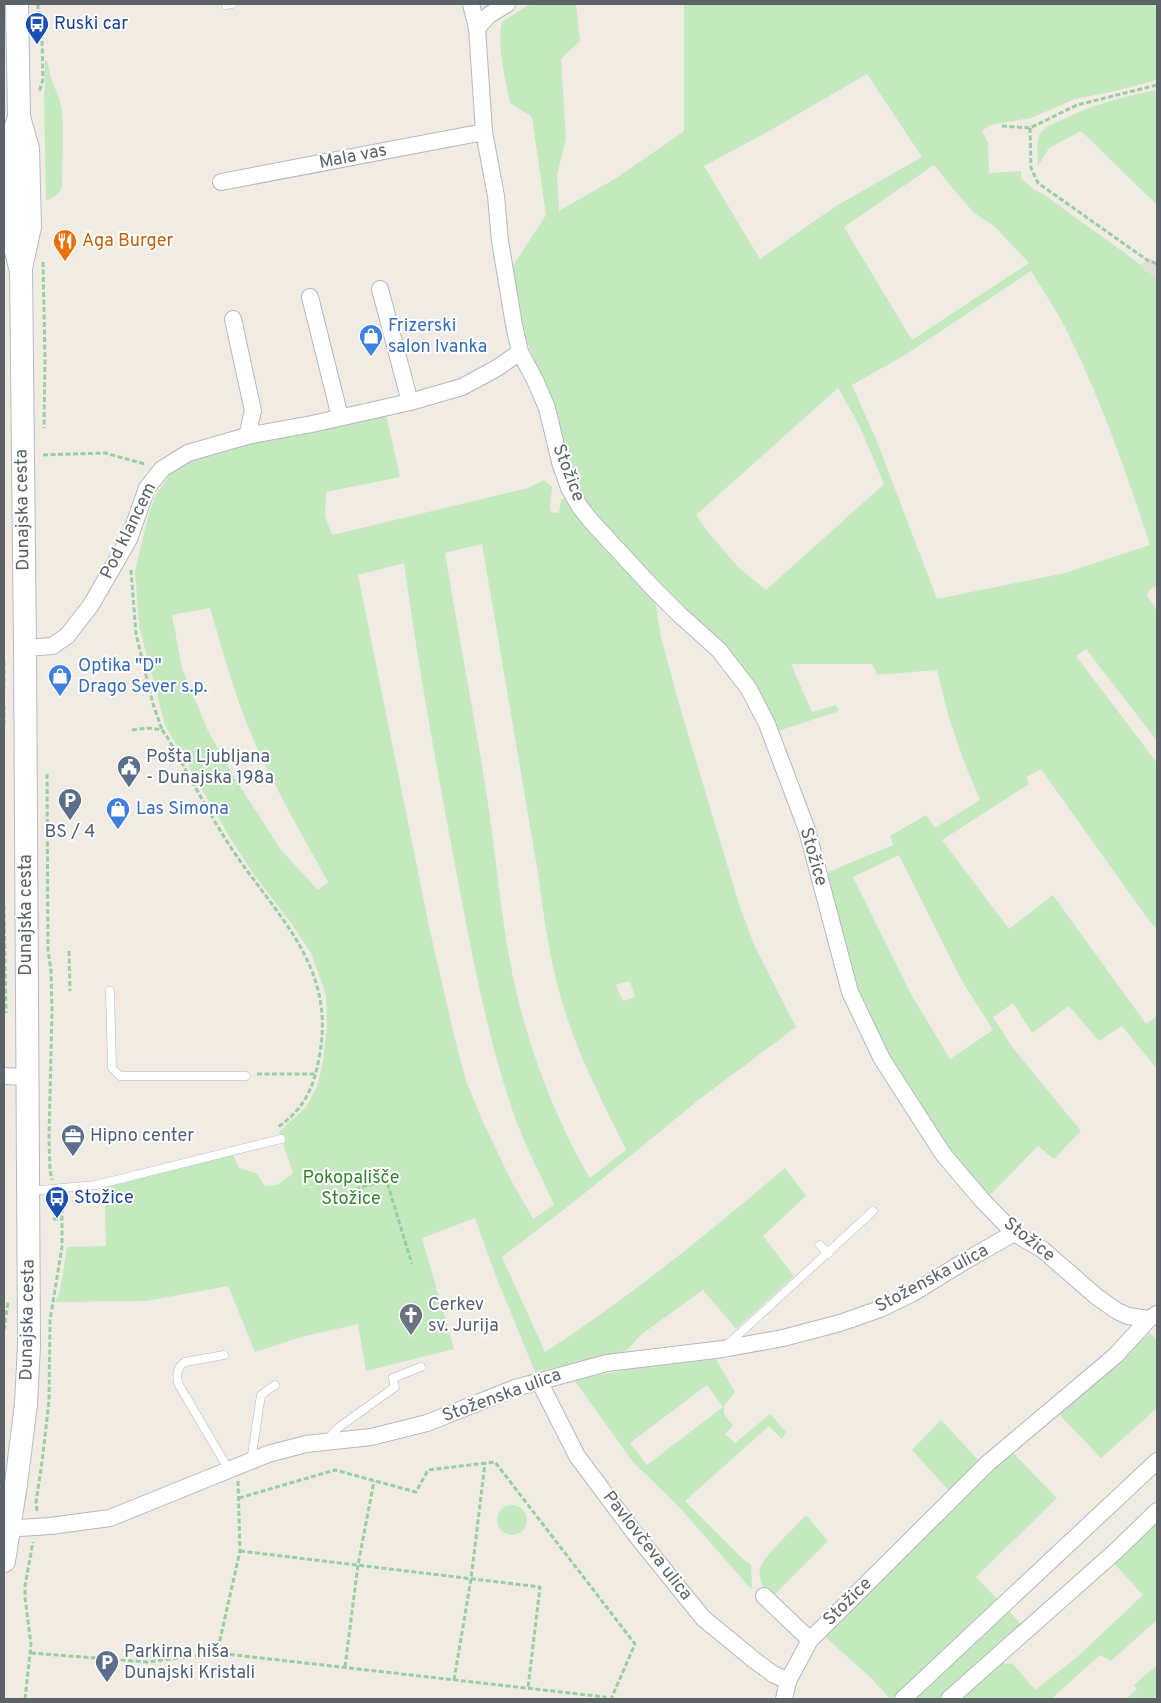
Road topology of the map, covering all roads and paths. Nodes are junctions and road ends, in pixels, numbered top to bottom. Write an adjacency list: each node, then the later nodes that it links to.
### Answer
1 (17, 4): 25 (main road, Dunajska cesta)
2 (38, 4): 5 (path)
3 (471, 4): 6 (street)
4 (507, 4): 6 (street)
5 (38, 22)
6 (477, 28): 10 (street)
7 (1157, 85): 9 (path)
8 (1002, 126): 9 (path)
9 (1030, 128): 13 (path)
10 (484, 132): 11 (street, Mala vas); 18 (street)
11 (221, 182)
12 (43, 259): 16 (path)
13 (1157, 264)
14 (380, 289): 19 (street)
15 (310, 297): 20 (street)
16 (44, 317)
17 (233, 319): 21 (street)
18 (520, 352): 19 (street, Pod klancem); 49 (street, Stožice)
19 (410, 402): 20 (street, Pod klancem)
20 (340, 417): 21 (street, Pod klancem)
21 (247, 436): 23 (street, Pod klancem)
22 (43, 455): 23 (path)
23 (162, 469): 24 (street, Pod klancem)
24 (129, 539): 25 (street, Pod klancem); 31 (path)
25 (25, 648): 39 (main road, Dunajska cesta)
26 (4, 662): 27 (path)
27 (4, 694)
28 (4, 702): 29 (path)
29 (4, 725)
30 (132, 730): 31 (path)
31 (162, 730): 36 (path)
32 (47, 773): 42 (path, Dunajska cesta)
33 (69, 951): 34 (path)
34 (70, 991)
35 (110, 991): 38 (lane)
36 (316, 1074): 38 (path); 41 (path)
37 (4, 1076): 39 (street)
38 (246, 1076)
39 (27, 1077): 43 (main road, Dunajska cesta)
40 (281, 1139): 41 (lane)
41 (264, 1143): 43 (lane)
42 (51, 1178)
43 (28, 1191): 69 (main road, Dunajska cesta)
44 (348, 1192): 52 (path)
45 (59, 1196): 48 (path, Dunajska cesta)
46 (873, 1211): 51 (lane)
47 (53, 1219): 48 (path)
48 (62, 1219): 68 (path, Dunajska cesta)
49 (1014, 1233): 54 (street, Stožice); 56 (street, Stoženska ulica)
50 (820, 1245): 51 (lane)
51 (828, 1254): 56 (lane)
52 (412, 1264)
53 (8, 1294): 55 (path)
54 (1153, 1316): 76 (street, Stožice)
55 (4, 1330)
56 (723, 1349): 59 (street, Stoženska ulica)
57 (224, 1355): 64 (lane)
58 (421, 1367): 61 (lane)
59 (539, 1381): 61 (street, Stoženska ulica); 81 (street, Pavlovčeva ulica)
60 (275, 1385): 64 (lane)
61 (324, 1442): 64 (street, Stoženska ulica)
62 (1157, 1461): 87 (street)
63 (485, 1463): 65 (path); 74 (path); 85 (path)
64 (239, 1466): 66 (path); 69 (street, Stoženska ulica)
65 (374, 1480): 66 (path); 73 (path)
66 (239, 1498): 71 (path)
67 (1157, 1511): 88 (street)
68 (38, 1516)
69 (6, 1529): 72 (main road, Dunajska cesta)
70 (34, 1540): 78 (path)
71 (240, 1551): 73 (path); 77 (path)
72 (4, 1561)
73 (358, 1565): 74 (path); 79 (path)
74 (471, 1579): 80 (path); 82 (path)
75 (764, 1596): 76 (street, Stožice)
76 (810, 1640): 81 (street, Stožice)
77 (217, 1652): 78 (path); 79 (path)
78 (31, 1653): 83 (path)
79 (346, 1667): 80 (path)
80 (454, 1680): 82 (path)
81 (788, 1682): 86 (street, Stožice)
82 (528, 1688): 84 (path)
83 (25, 1699)
84 (605, 1699)
85 (611, 1699)
86 (784, 1699)
87 (903, 1699)
88 (949, 1699)

